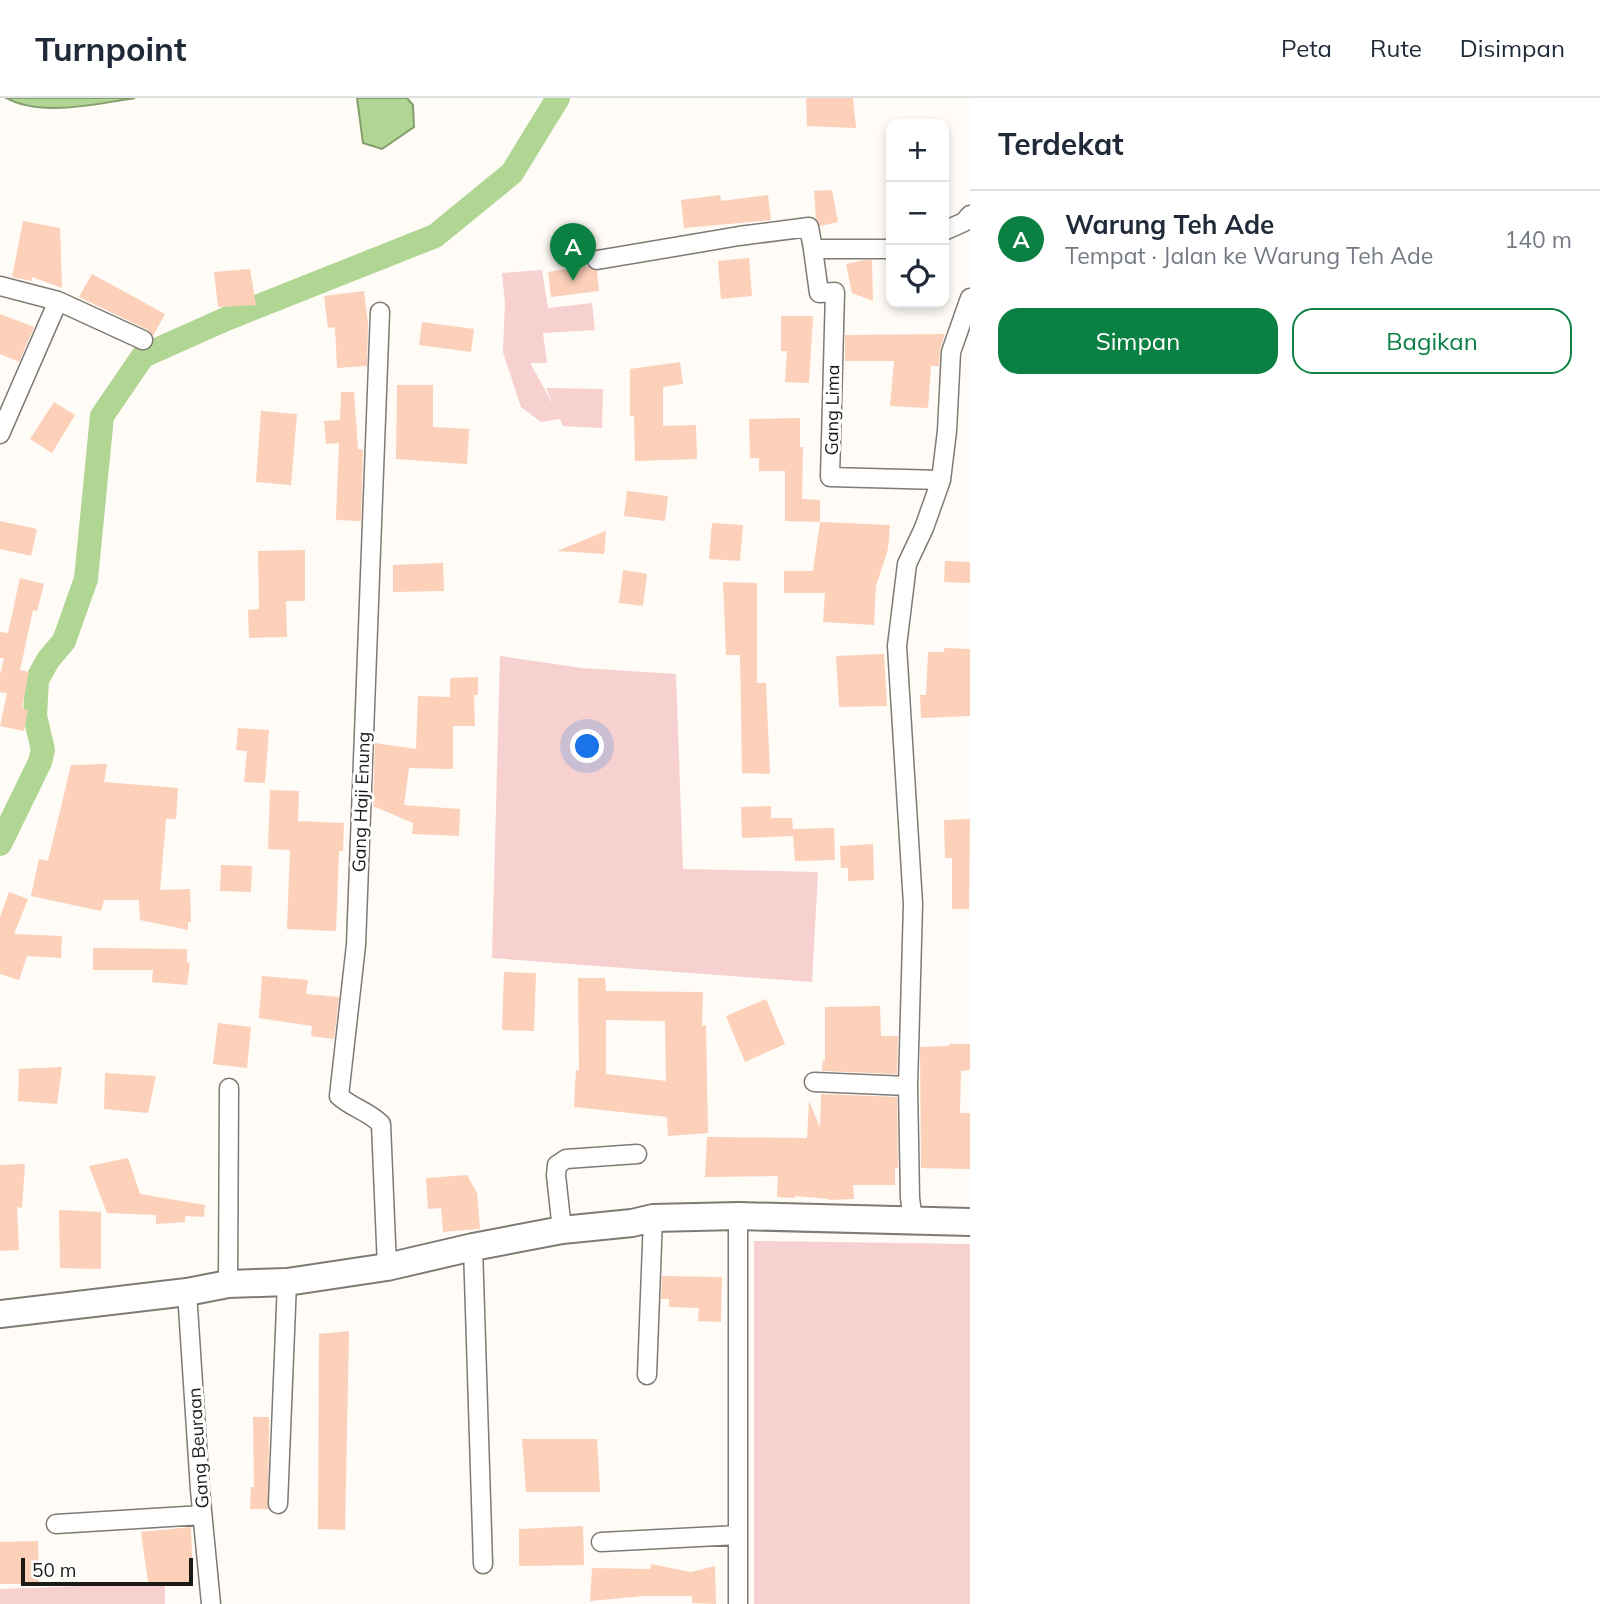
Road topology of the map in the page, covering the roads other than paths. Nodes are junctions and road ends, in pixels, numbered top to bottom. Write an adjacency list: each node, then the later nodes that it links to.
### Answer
1 (970, 215): 2 (street)
2 (949, 229)
3 (813, 249): 4 (street); 5 (street); 12 (street, Gang Lima)
4 (886, 249)
5 (597, 260)
6 (0, 286): 8 (street)
7 (970, 298): 12 (street)
8 (58, 301): 10 (street); 11 (street)
9 (380, 312): 23 (street, Gang Haji Enung)
10 (143, 340)
11 (0, 434)
12 (942, 480): 14 (street)
13 (814, 1082): 14 (street)
14 (908, 1086): 19 (street)
15 (229, 1088): 25 (street)
16 (637, 1154): 21 (street)
17 (738, 1216): 18 (main road); 19 (main road); 32 (street)
18 (653, 1218): 21 (main road); 28 (street)
19 (913, 1221): 20 (main road)
20 (970, 1222)
21 (562, 1230): 22 (main road)
22 (473, 1247): 23 (main road); 34 (street)
23 (387, 1267): 24 (main road)
24 (287, 1282): 25 (main road); 29 (street)
25 (228, 1284): 26 (main road)
26 (187, 1292): 27 (main road); 30 (street, Gang Beuraan)
27 (0, 1314)
28 (647, 1375)
29 (278, 1504)
30 (202, 1515): 31 (street); 35 (street, Gang Beuraan)
31 (56, 1524)
32 (738, 1535): 33 (street); 36 (street)
33 (601, 1542)
34 (483, 1564)
35 (211, 1604)
36 (738, 1604)

